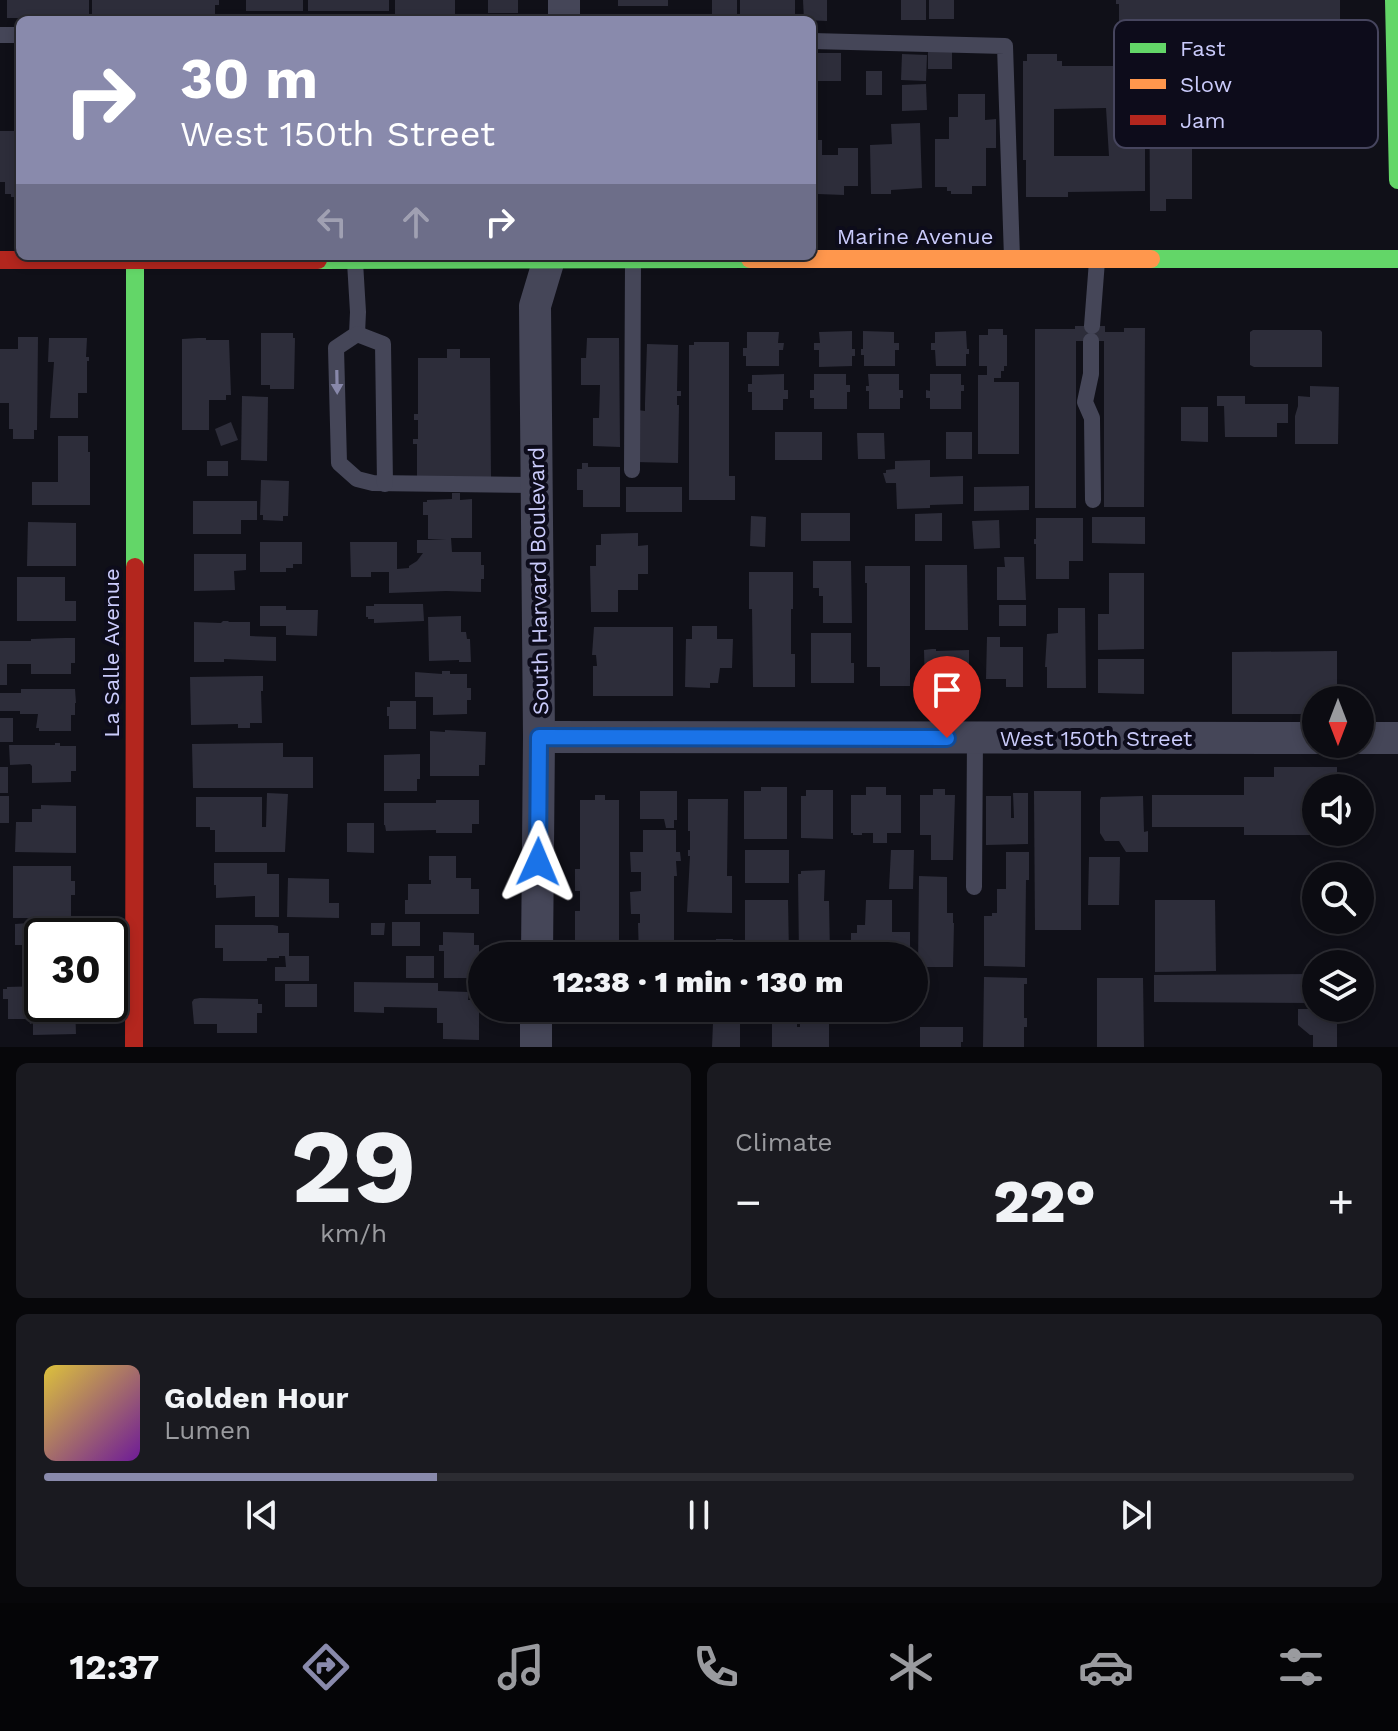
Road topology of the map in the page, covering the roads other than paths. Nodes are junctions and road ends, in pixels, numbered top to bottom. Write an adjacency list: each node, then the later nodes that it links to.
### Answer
1 (1394, 0): 3 (main road)
2 (816, 41): 11 (lane)
3 (1397, 128): 4 (main road)
4 (1398, 180)
5 (1398, 259): 12 (main road, Marine Avenue)
6 (0, 260): 7 (main road, Marine Avenue)
7 (135, 260): 8 (main road, Marine Avenue); 26 (main road, La Salle Avenue)
8 (355, 260): 13 (lane)
9 (548, 260): 16 (street, South Harvard Boulevard)
10 (633, 260): 11 (main road, Marine Avenue); 14 (lane)
11 (1012, 260): 12 (main road, Marine Avenue)
12 (1097, 260): 17 (lane)
13 (357, 334): 15 (lane); 15 (lane, one-way to 15)
14 (632, 470)
15 (385, 484): 16 (lane)
16 (537, 485): 18 (street, South Harvard Boulevard)
17 (1093, 500)
18 (539, 737): 19 (street, West 150th Street); 24 (street, South Harvard Boulevard)
19 (975, 738): 20 (street, West 150th Street); 23 (lane)
20 (1302, 738)
21 (1374, 738): 22 (street)
22 (1398, 738)
23 (974, 887)
24 (537, 942)
25 (536, 1022): 27 (street)
26 (134, 1047)
27 (536, 1047)

